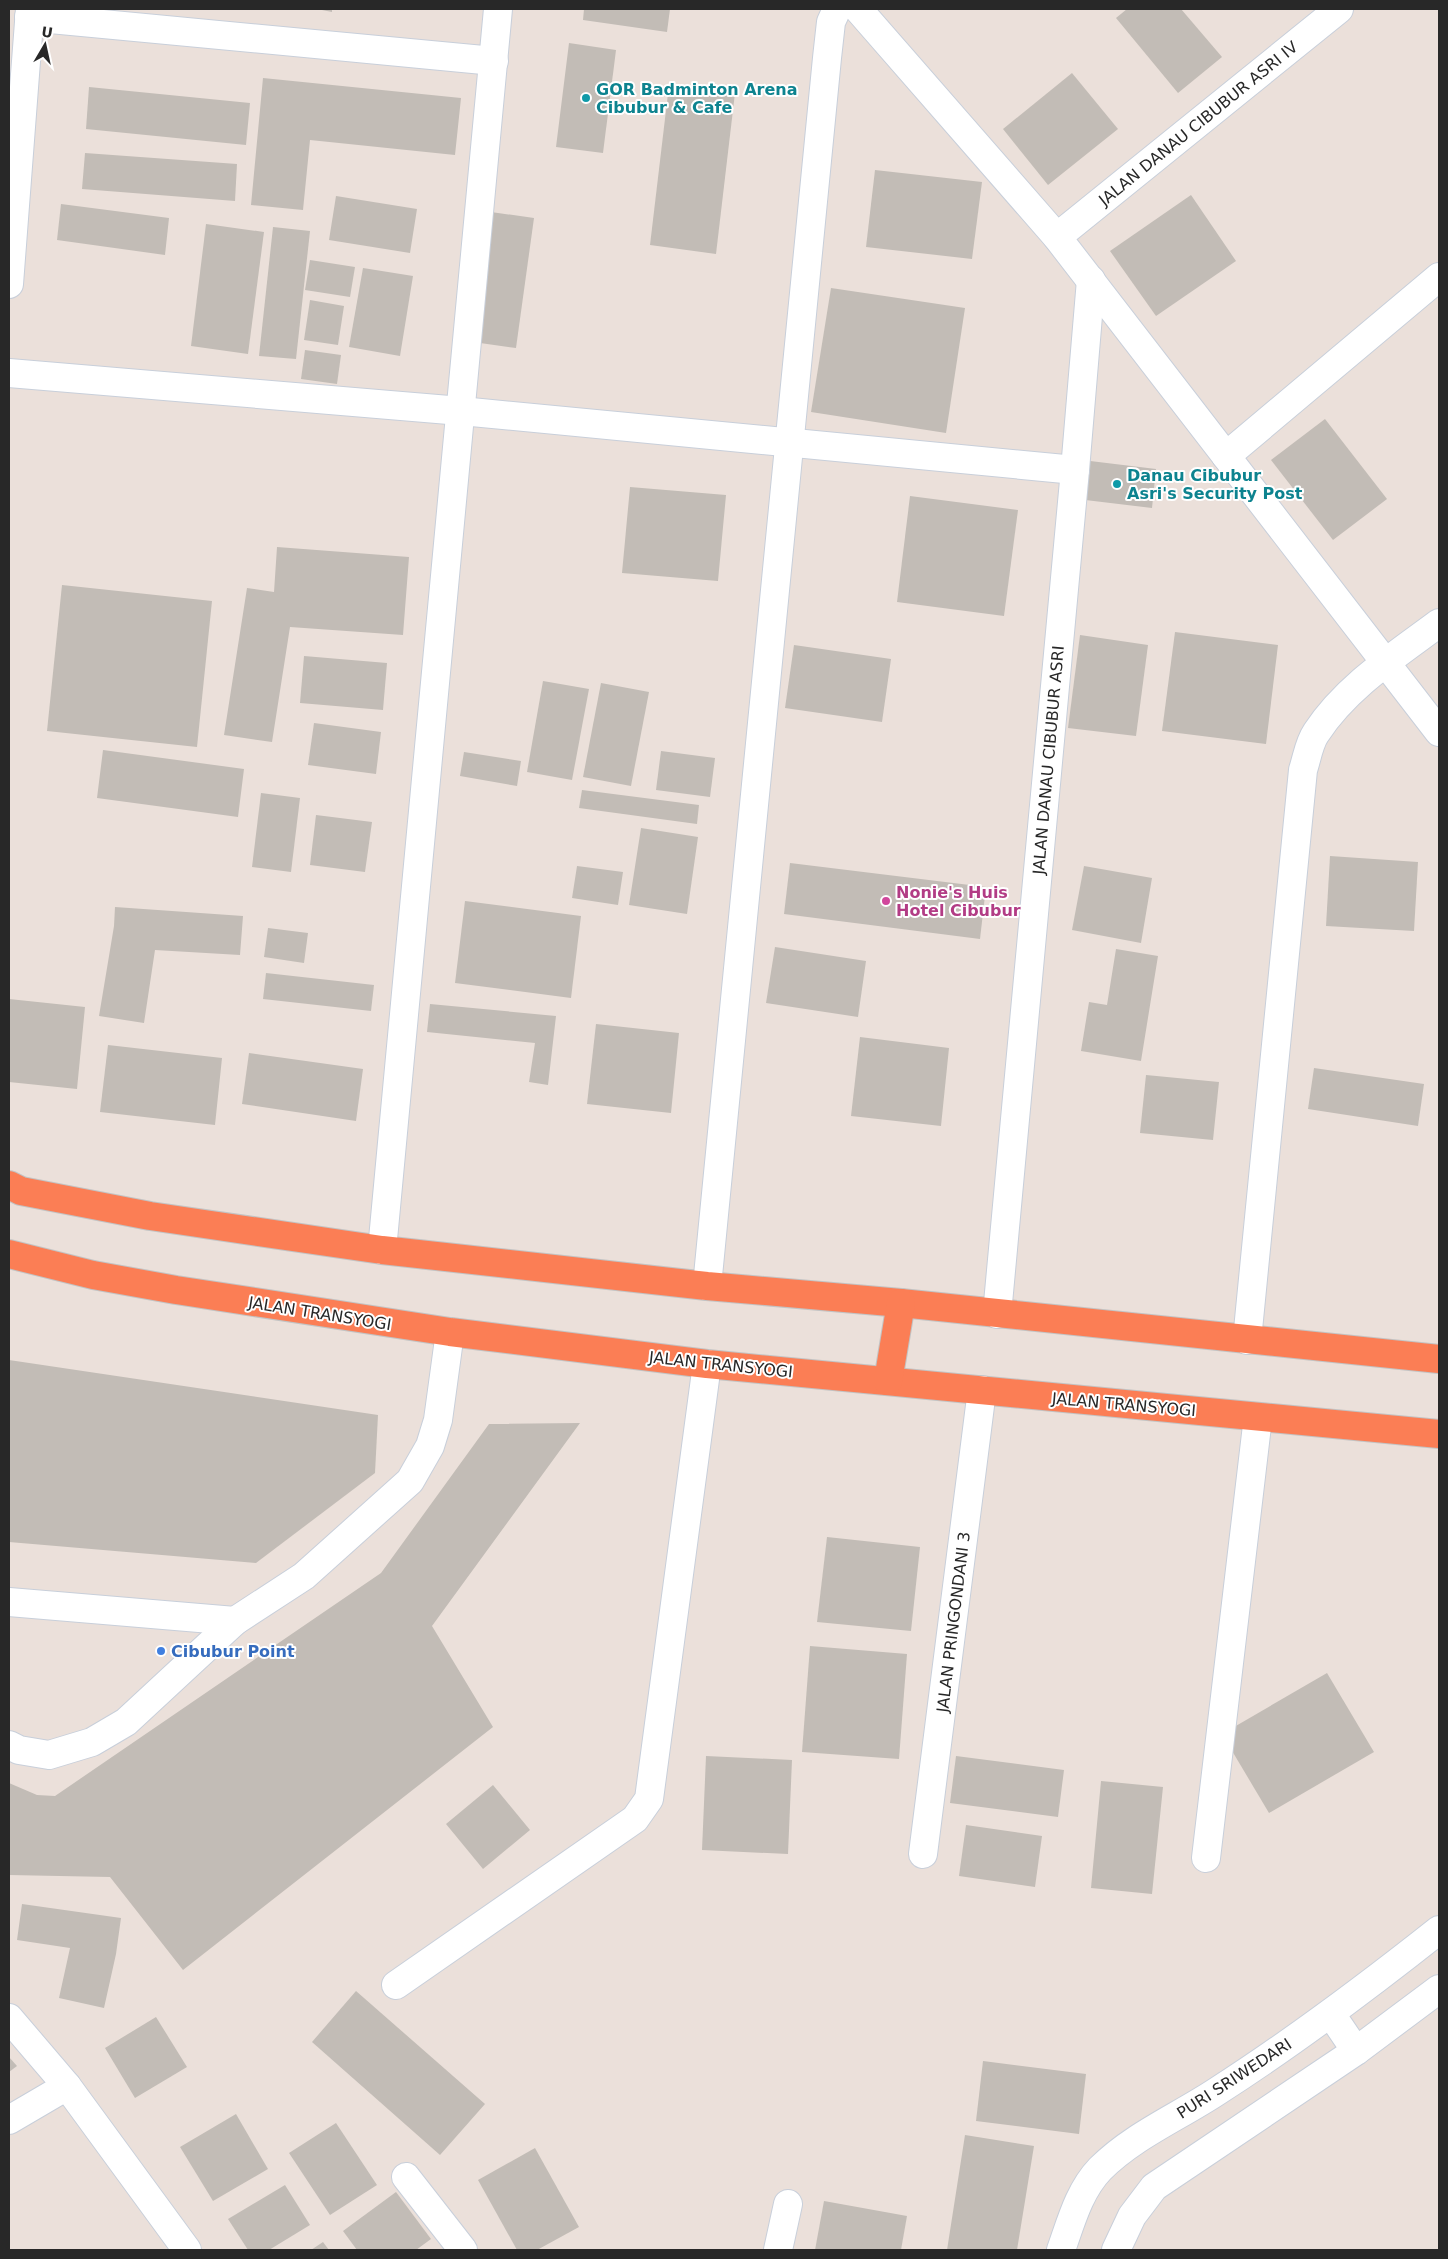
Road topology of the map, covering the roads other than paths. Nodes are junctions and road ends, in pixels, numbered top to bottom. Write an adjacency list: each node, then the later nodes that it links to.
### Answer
1 (498, 9): 6 (street)
2 (837, 9): 13 (street)
3 (858, 9): 7 (street)
4 (1339, 9): 7 (street, JALAN DANAU CIBUBUR ASRI IV)
5 (30, 13): 6 (street); 10 (street)
6 (494, 61): 12 (street)
7 (1057, 237): 9 (street)
8 (1439, 277): 14 (street)
9 (1091, 280): 14 (street); 15 (street, JALAN DANAU CIBUBUR ASRI)
10 (9, 284)
11 (9, 373): 12 (street)
12 (462, 411): 13 (street); 20 (street)
13 (790, 443): 15 (street); 22 (street)
14 (1226, 456): 17 (street)
15 (1075, 470): 24 (street, JALAN DANAU CIBUBUR ASRI)
16 (1439, 623): 17 (street)
17 (1386, 662): 18 (street); 26 (street)
18 (1439, 732)
19 (9, 1185): 20 (highway)
20 (382, 1250): 22 (highway)
21 (9, 1254): 25 (highway, JALAN TRANSYOGI)
22 (707, 1286): 23 (highway)
23 (901, 1303): 24 (highway); 29 (highway)
24 (997, 1314): 26 (highway)
25 (450, 1332): 28 (highway, JALAN TRANSYOGI); 34 (street)
26 (1247, 1340): 27 (highway)
27 (1439, 1359)
28 (707, 1364): 29 (highway, JALAN TRANSYOGI); 39 (street)
29 (888, 1381): 30 (highway, JALAN TRANSYOGI)
30 (982, 1390): 31 (highway, JALAN TRANSYOGI); 36 (street, JALAN PRINGONDANI 3)
31 (1258, 1417): 32 (highway, JALAN TRANSYOGI); 37 (street)
32 (1439, 1434)
33 (9, 1602): 34 (street)
34 (235, 1621): 35 (street)
35 (9, 1745)
36 (923, 1854)
37 (1206, 1858)
38 (1439, 1930): 41 (street, PURI SRIWEDARI)
39 (396, 1985)
40 (1439, 1989): 43 (street)
41 (1331, 2014): 43 (street); 51 (street, PURI SRIWEDARI)
42 (9, 2018): 44 (street)
43 (1356, 2052): 52 (street)
44 (67, 2086): 45 (street); 48 (street)
45 (9, 2120)
46 (406, 2177): 49 (street)
47 (788, 2204): 50 (street)
48 (187, 2250)
49 (463, 2250)
50 (778, 2250)
51 (1061, 2250)
52 (1116, 2250)

